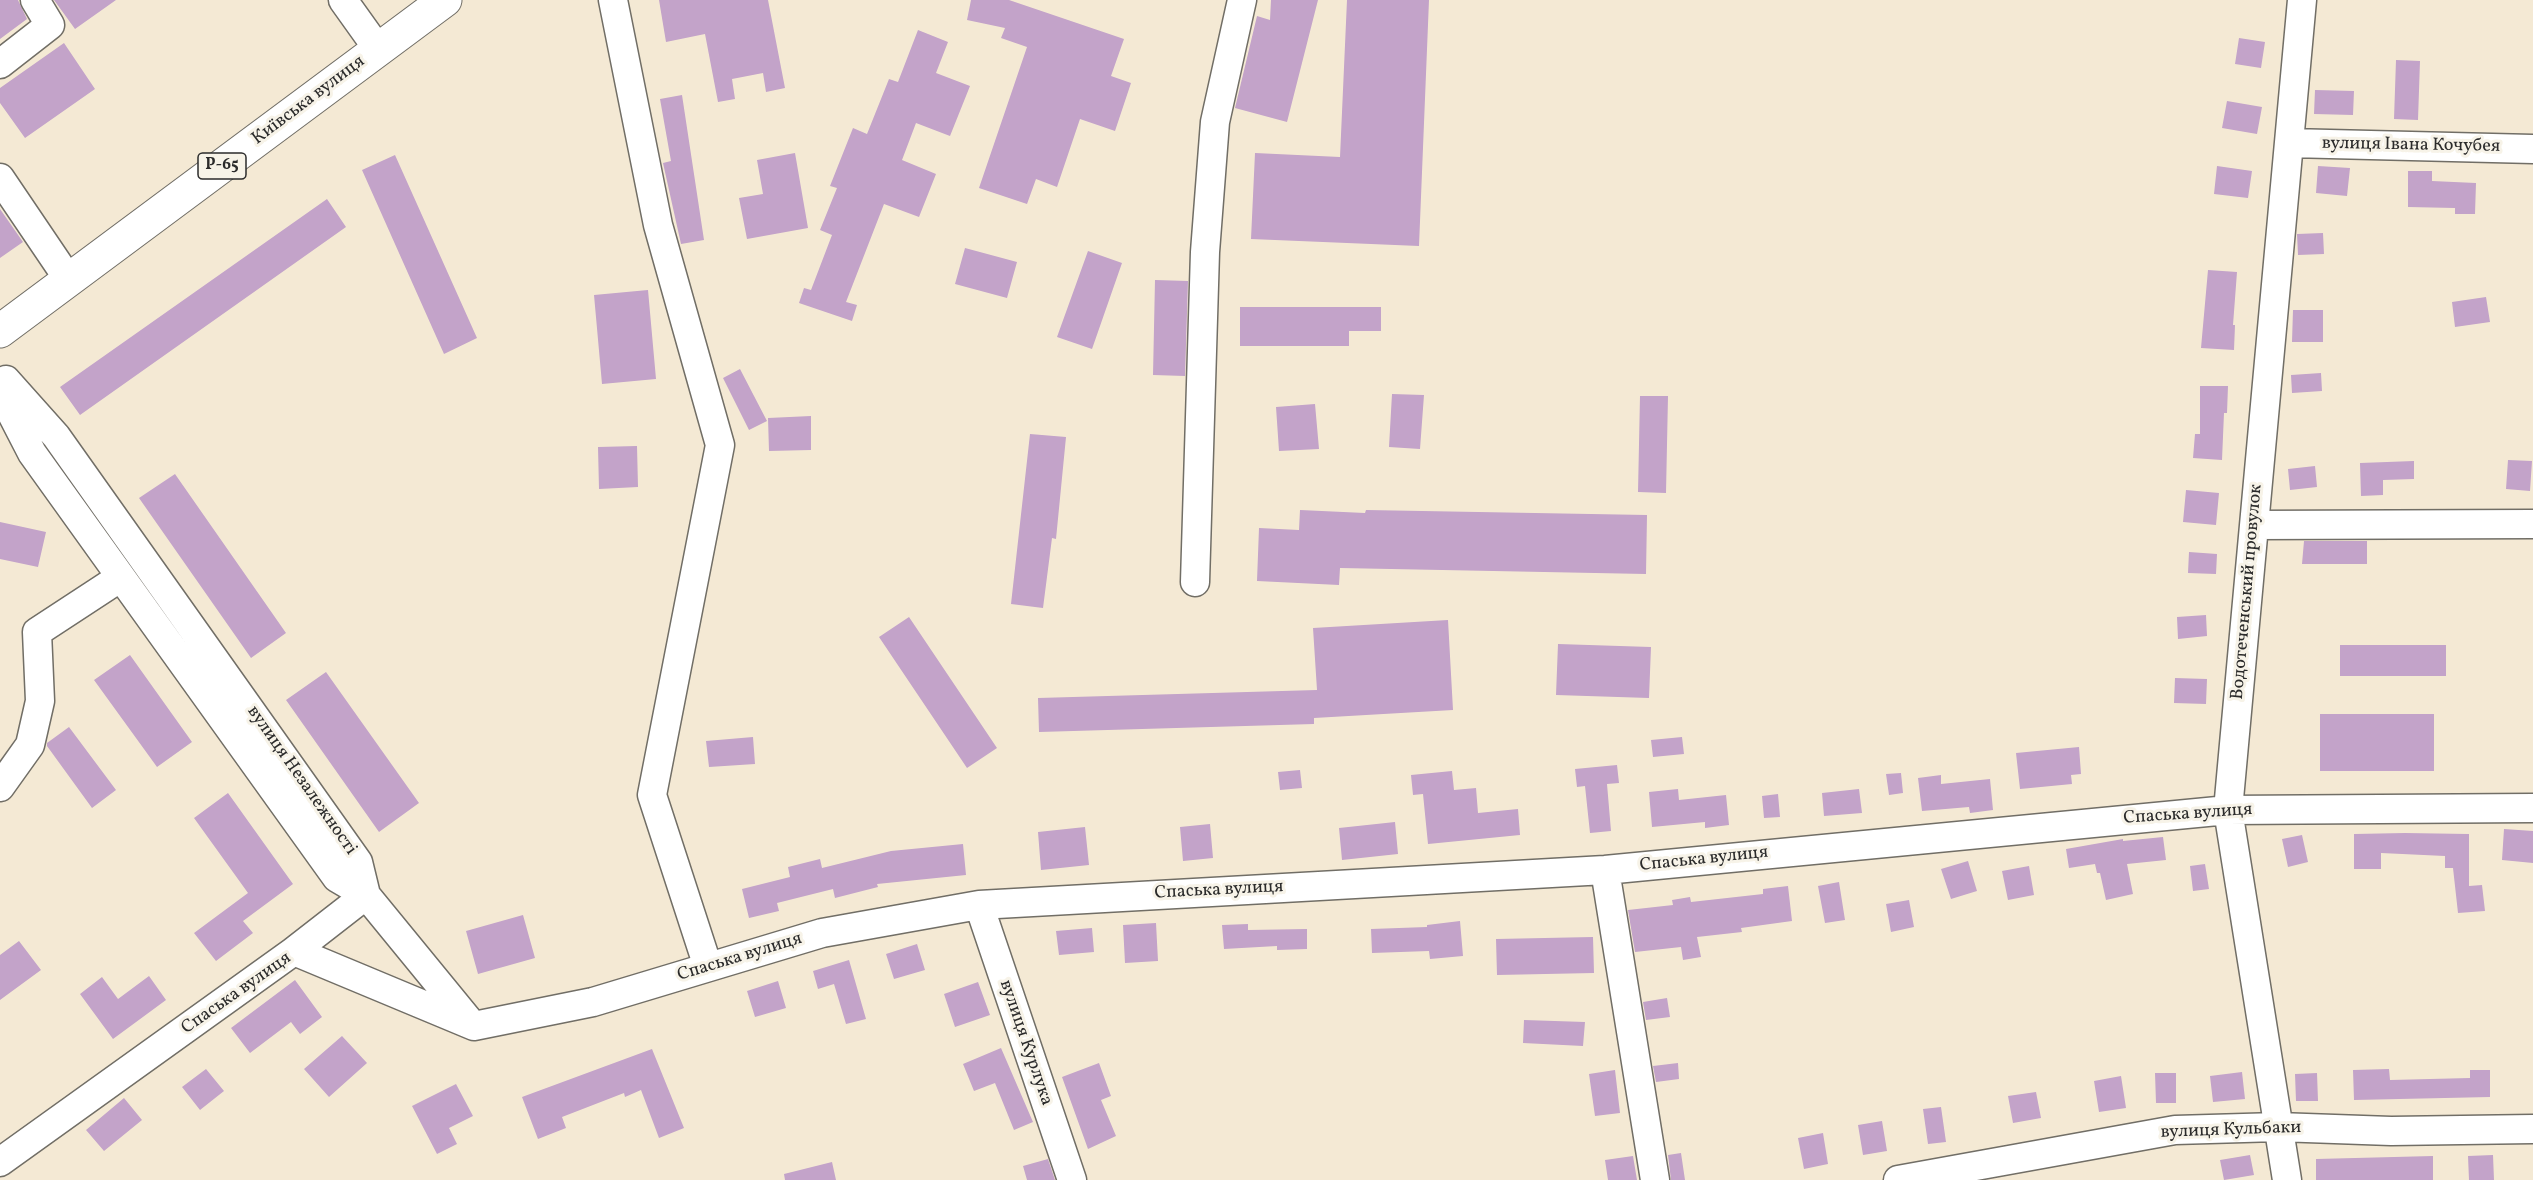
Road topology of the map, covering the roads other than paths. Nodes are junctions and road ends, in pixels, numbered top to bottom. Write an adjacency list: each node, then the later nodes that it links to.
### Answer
1 (35, 0): 8 (street)
2 (343, 0): 7 (street)
3 (445, 0): 7 (main road, Київська вулиця / Р-65)
4 (613, 0): 27 (street)
5 (1242, 0): 19 (street)
6 (2302, 0): 9 (street, Водотеченський провулок)
7 (378, 49): 12 (main road, Київська вулиця / Р-65)
8 (0, 64)
9 (2289, 143): 10 (street, вулиця Івана Кочубея); 17 (street, Водотеченський провулок)
10 (2533, 149)
11 (0, 178): 12 (street)
12 (69, 280): 13 (main road, Київська вулиця / Р-65)
13 (0, 331)
14 (0, 373): 24 (street, вулиця Незалежності)
15 (0, 392): 18 (street, вулиця Незалежності)
16 (2533, 524): 17 (street)
17 (2255, 525): 22 (street, Водотеченський провулок)
18 (121, 577): 20 (street); 24 (street, вулиця Незалежності)
19 (1196, 582)
20 (0, 787)
21 (2533, 808): 22 (street, Спаська вулиця)
22 (2228, 810): 23 (street, Спаська вулиця); 29 (street, Водотеченський провулок)
23 (1605, 870): 25 (street, Спаська вулиця); 33 (street)
24 (366, 895): 26 (street); 28 (street)
25 (979, 905): 27 (street, Спаська вулиця); 32 (street, вулиця Курлука)
26 (294, 951): 28 (street, Спаська вулиця); 31 (street, Спаська вулиця)
27 (708, 967): 28 (street, Спаська вулиця)
28 (474, 1026)
29 (2278, 1127): 30 (street, вулиця Кульбаки); 34 (street, вулиця Кульбаки); 35 (street, Водотеченський провулок)
30 (2533, 1129)
31 (0, 1162)
32 (1072, 1180)
33 (1655, 1180)
34 (1898, 1180)
35 (2287, 1180)

